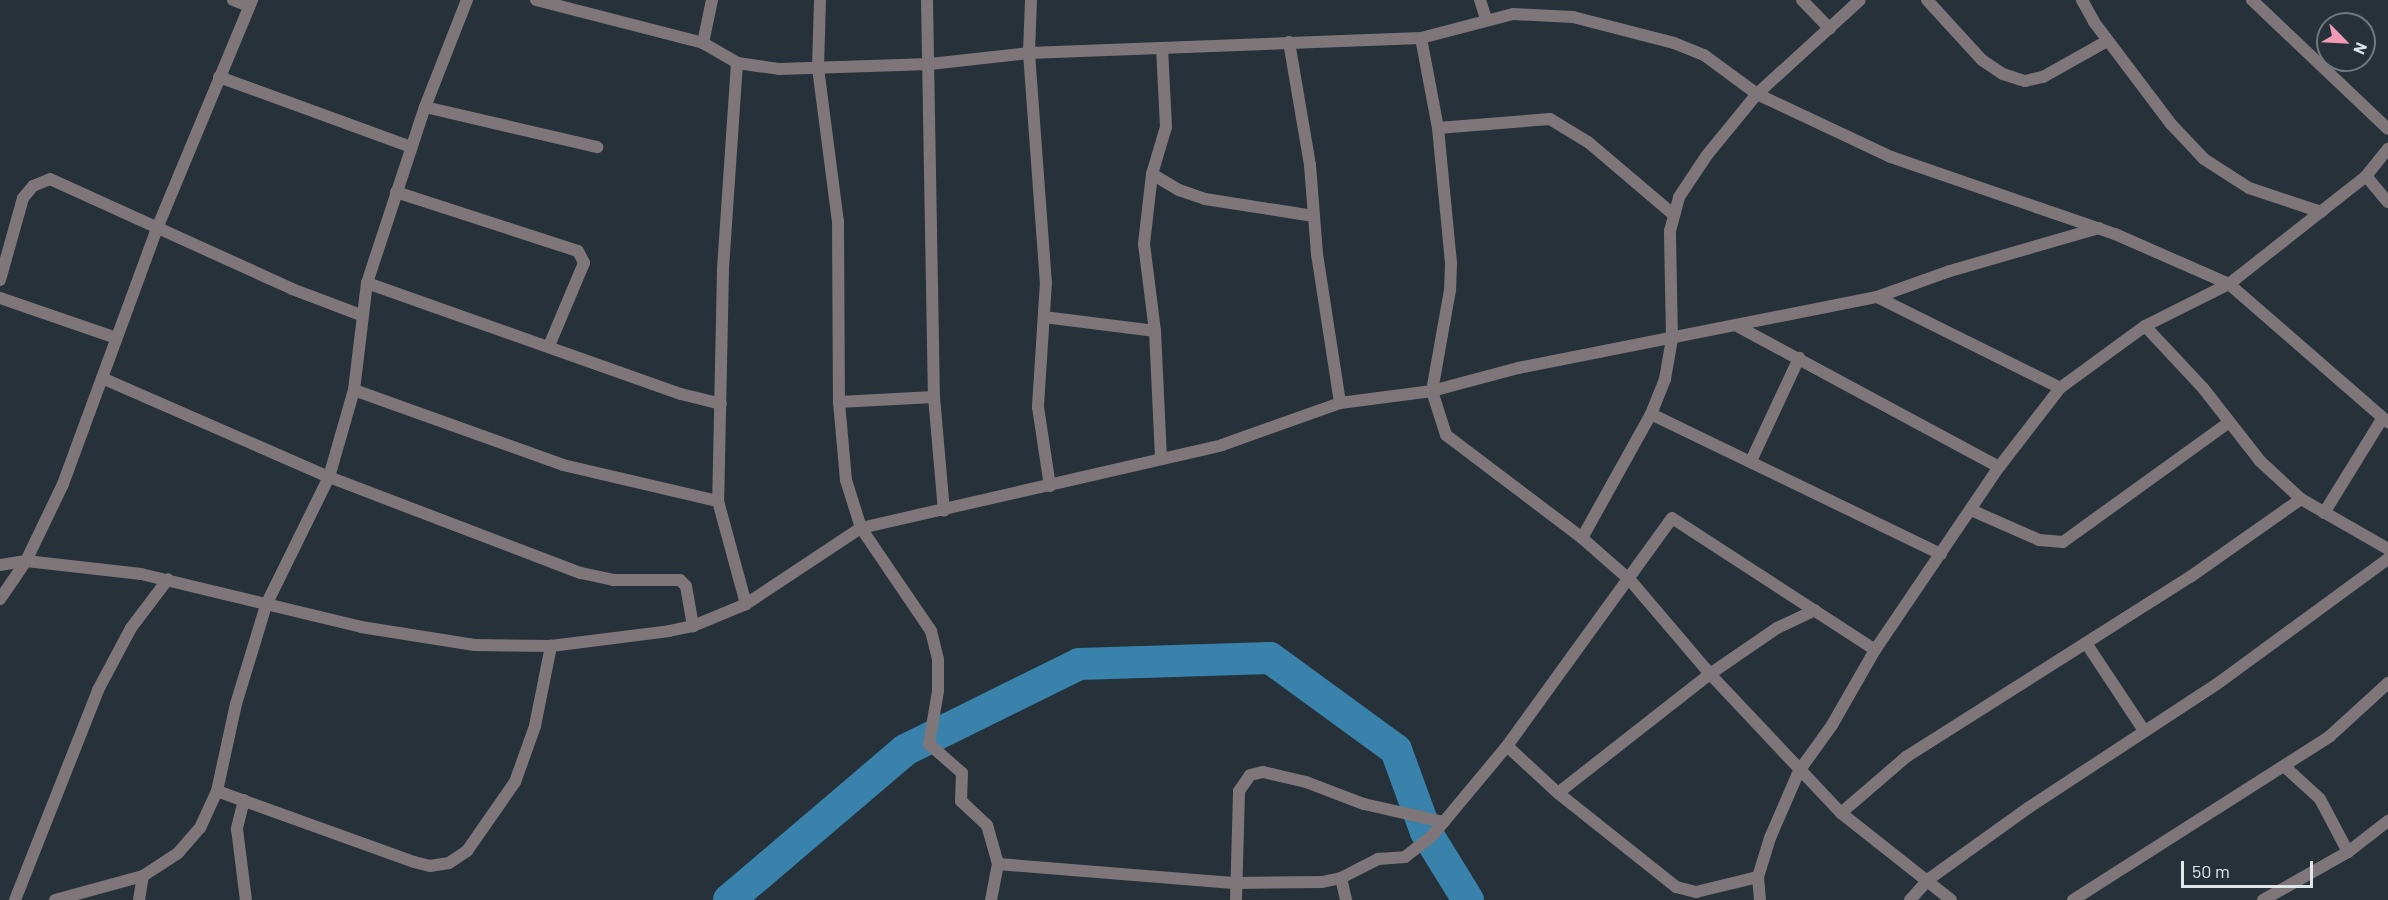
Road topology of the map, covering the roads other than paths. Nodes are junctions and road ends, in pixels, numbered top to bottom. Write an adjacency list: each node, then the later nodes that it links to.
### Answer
1 (233, 0): 14 (street)
2 (467, 0): 28 (street)
3 (536, 0): 20 (street)
4 (712, 0): 20 (street)
5 (820, 0): 25 (street)
6 (927, 0): 24 (street)
7 (1030, 0): 22 (street)
8 (1480, 0): 15 (street)
9 (1802, 0): 16 (street)
10 (1860, 0): 16 (street)
11 (1927, 0): 18 (street)
12 (2082, 0): 18 (street)
13 (2252, 0): 30 (street)
14 (250, 3): 26 (street)
15 (1486, 19): 17 (street); 27 (street)
16 (1830, 29): 27 (street)
17 (1421, 38): 19 (street); 29 (street)
18 (2107, 40): 38 (street)
19 (1289, 42): 21 (street); 40 (street)
20 (703, 43): 23 (street)
21 (1162, 49): 22 (street); 34 (street)
22 (1029, 53): 24 (street); 49 (street)
23 (737, 63): 25 (street); 64 (street)
24 (930, 64): 25 (street); 61 (street)
25 (818, 68): 62 (street)
26 (219, 77): 31 (street); 41 (street)
27 (1758, 94): 39 (street); 42 (street)
28 (425, 106): 31 (street); 32 (street)
29 (1438, 128): 39 (street); 60 (street)
30 (2388, 129)
31 (411, 147): 36 (street)
32 (597, 147)
33 (2388, 149): 35 (street)
34 (1152, 174): 40 (street); 52 (street)
35 (2366, 176): 37 (street); 38 (street)
36 (396, 192): 44 (street); 55 (street)
37 (2388, 202)
38 (2321, 212): 45 (street)
39 (1674, 215): 54 (street)
40 (1314, 216): 63 (street)
41 (158, 226): 43 (street); 48 (street); 53 (street)
42 (2099, 228): 45 (street); 46 (street)
43 (0, 280)
44 (367, 283): 48 (street); 55 (street)
45 (2229, 284): 50 (street); 66 (street)
46 (1877, 297): 51 (street); 58 (street)
47 (0, 298): 53 (street)
48 (361, 315): 59 (street)
49 (1044, 317): 52 (street); 72 (street)
50 (2145, 326): 58 (street); 67 (street)
51 (1739, 327): 54 (street); 56 (street)
52 (1155, 331): 68 (street)
53 (116, 338): 57 (street)
54 (1672, 339): 60 (street); 65 (street)
55 (549, 346): 64 (street)
56 (1799, 358): 69 (street); 70 (street)
57 (102, 378): 71 (street); 83 (street)
58 (2060, 388): 70 (street)
59 (354, 390): 71 (street); 74 (street)
60 (1432, 391): 63 (street); 79 (street)
61 (934, 397): 62 (street); 76 (street)
62 (839, 402): 78 (street)
63 (1340, 403): 68 (street)
64 (721, 404): 74 (street)
65 (1651, 414): 69 (street); 79 (street)
66 (2385, 421): 77 (street)
67 (2228, 423): 73 (street); 75 (street)
68 (1161, 458): 72 (street)
69 (1751, 461): 81 (street)
70 (1999, 467): 75 (street)
71 (329, 477): 89 (street); 91 (street)
72 (1050, 486): 76 (street)
73 (2301, 500): 77 (street); 92 (street)
74 (718, 501): 88 (street)
75 (1971, 510): 81 (street)
76 (944, 511): 78 (street)
77 (2324, 513): 80 (street)
78 (861, 528): 88 (street); 108 (street)
79 (1582, 538): 86 (street)
80 (2388, 549)
81 (1941, 554): 94 (street)
82 (2388, 559): 97 (street)
83 (26, 561): 84 (street); 85 (street); 87 (street)
84 (0, 565)
85 (168, 579): 89 (street); 114 (street)
86 (1630, 580): 90 (street); 95 (street); 98 (street)
87 (0, 599)
88 (746, 604): 91 (street)
89 (266, 605): 93 (street); 101 (street)
90 (1815, 610): 94 (street); 95 (street)
91 (693, 626): 93 (street)
92 (2086, 643): 97 (street); 104 (street)
93 (551, 645): 103 (street)
94 (1875, 650): 100 (street)
95 (1710, 674): 100 (street); 102 (street)
96 (2388, 683): 99 (street)
97 (2143, 729): 112 (street)
98 (1507, 746): 102 (street); 106 (street)
99 (2285, 767): 107 (street); 124 (street)
100 (1799, 771): 104 (street); 110 (street)
101 (217, 791): 103 (street); 109 (street)
102 (1558, 793): 110 (street)
103 (244, 800): 117 (street)
104 (1841, 813): 112 (street)
105 (2388, 821): 107 (street)
106 (1444, 822): 111 (street); 113 (street)
107 (2348, 852): 125 (street)
108 (998, 864): 113 (street); 118 (street)
109 (143, 876): 115 (street); 116 (street)
110 (1758, 877): 121 (street)
111 (1341, 878): 113 (street); 120 (street)
112 (1929, 879): 122 (street); 123 (street)
113 (1236, 883): 119 (street)
114 (15, 900)
115 (55, 900)
116 (139, 900)
117 (246, 900)
118 (991, 900)
119 (1236, 900)
120 (1346, 900)
121 (1760, 900)
122 (1910, 900)
123 (1951, 900)
124 (2073, 900)
125 (2263, 900)

